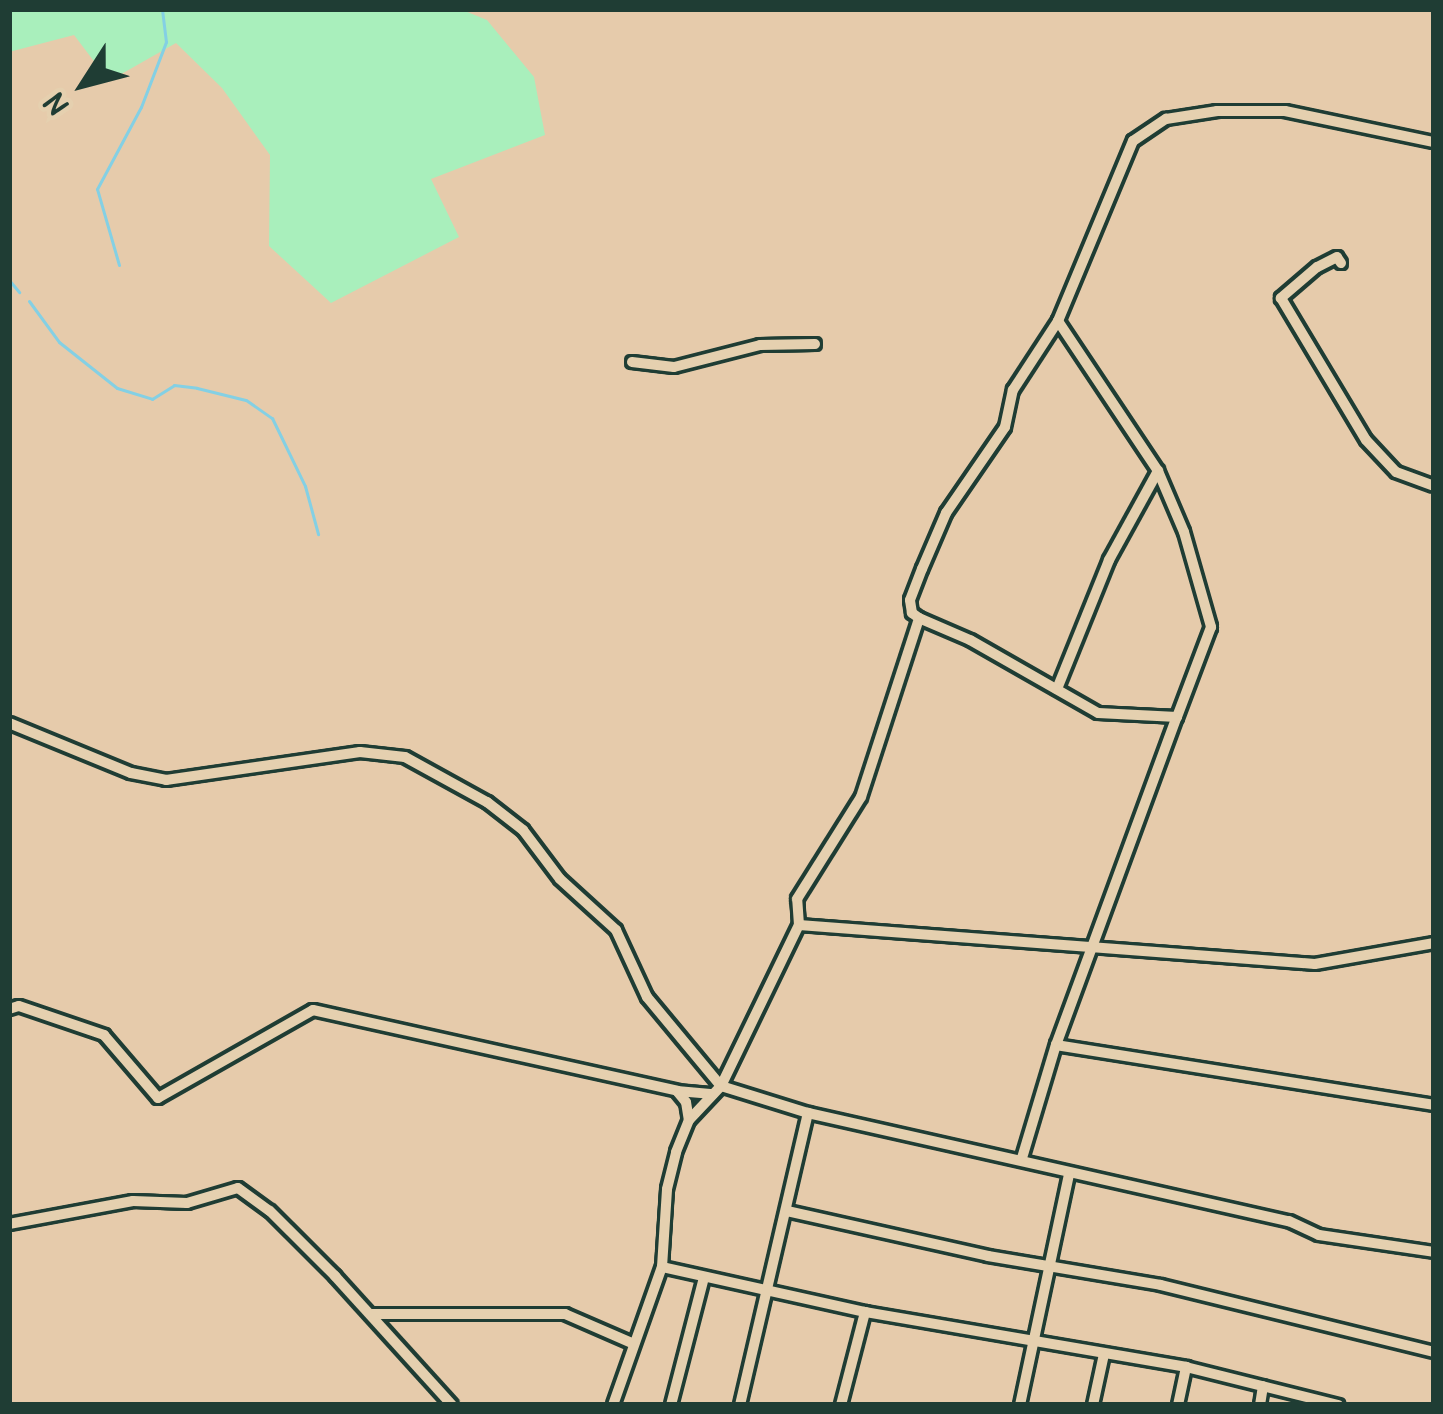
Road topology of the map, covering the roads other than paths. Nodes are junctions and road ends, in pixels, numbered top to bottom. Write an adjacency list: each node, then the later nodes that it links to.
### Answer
1 (1434, 142): 3 (street)
2 (1341, 262): 7 (street)
3 (1058, 321): 6 (street); 8 (street)
4 (815, 344): 5 (street)
5 (632, 362)
6 (1158, 471): 9 (street); 10 (street)
7 (1434, 486)
8 (919, 618): 9 (street); 12 (street)
9 (1057, 688): 10 (street)
10 (1177, 717): 14 (street)
11 (9, 723): 17 (street)
12 (799, 925): 14 (street); 17 (street)
13 (1434, 943): 14 (street)
14 (1092, 950): 16 (street)
15 (9, 1009): 18 (street)
16 (1057, 1045): 19 (street); 22 (street)
17 (717, 1090): 18 (street); 20 (street); 21 (street)
18 (677, 1091): 21 (street)
19 (1434, 1105)
20 (808, 1113): 22 (street); 24 (street)
21 (689, 1120): 27 (street)
22 (1022, 1158): 23 (street)
23 (1069, 1174): 26 (street); 28 (street)
24 (788, 1211): 28 (street); 30 (street)
25 (9, 1224): 32 (street)
26 (1434, 1252)
27 (662, 1267): 29 (street); 34 (street)
28 (1049, 1268): 33 (street); 35 (street)
29 (704, 1277): 30 (street); 41 (street)
30 (771, 1287): 31 (street); 42 (street)
31 (865, 1312): 33 (street); 43 (street)
32 (372, 1314): 34 (street); 39 (street)
33 (1034, 1339): 36 (street); 44 (street)
34 (634, 1344): 40 (street)
35 (1434, 1352)
36 (1104, 1354): 37 (street); 45 (street)
37 (1186, 1367): 38 (street); 46 (street)
38 (1263, 1386): 47 (street); 48 (street)
39 (452, 1405)
40 (613, 1405)
41 (671, 1405)
42 (740, 1405)
43 (841, 1405)
44 (1020, 1405)
45 (1094, 1405)
46 (1178, 1405)
47 (1260, 1405)
48 (1338, 1405)

